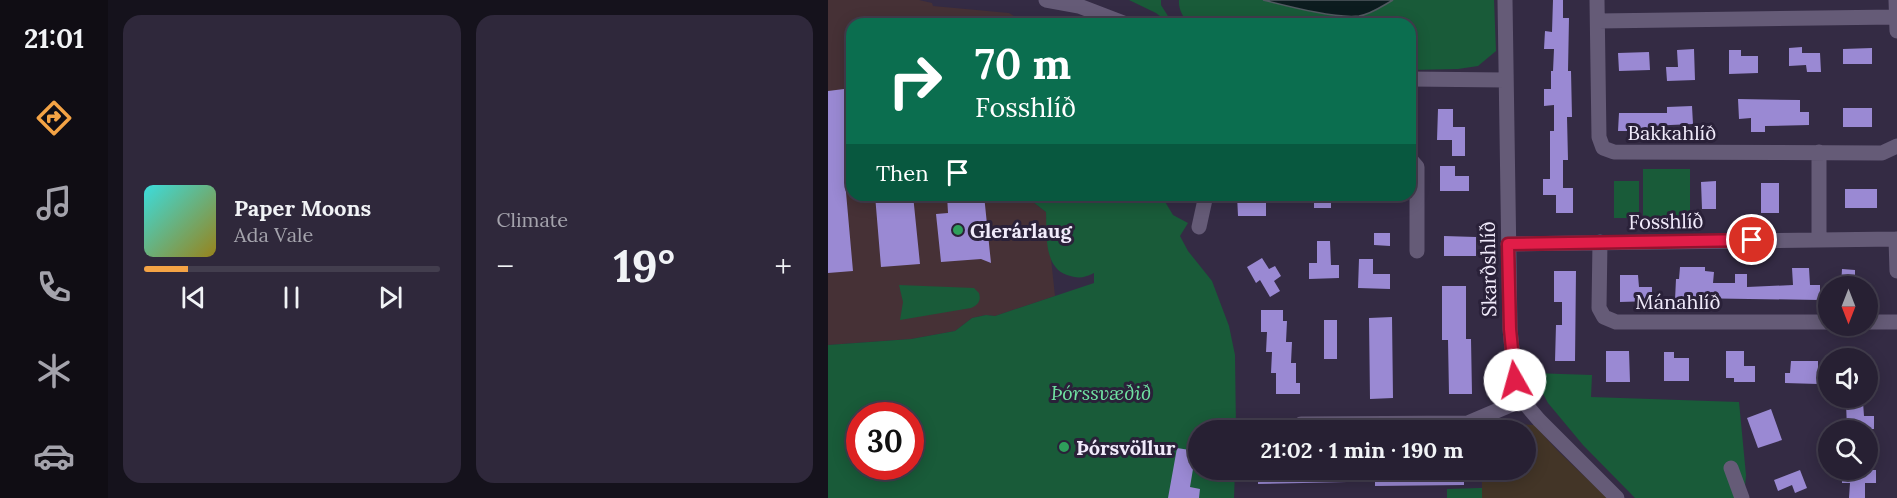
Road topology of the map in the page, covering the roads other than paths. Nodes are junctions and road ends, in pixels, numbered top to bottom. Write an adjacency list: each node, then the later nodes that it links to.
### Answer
1 (1046, 0): 6 (street)
2 (1505, 0): 10 (street, Skarðshlíð)
3 (1597, 0): 7 (street, Bakkahlíð)
4 (1896, 0): 5 (street)
5 (1896, 17): 7 (street); 8 (street)
6 (1110, 18)
7 (1598, 21): 12 (street, Bakkahlíð)
8 (1897, 32)
9 (1416, 79): 10 (street)
10 (1505, 80): 19 (street, Skarðshlíð)
11 (1897, 146): 12 (street, Bakkahlíð)
12 (1819, 152): 17 (street)
13 (1416, 167): 20 (street)
14 (1205, 201): 15 (street)
15 (1200, 227)
16 (1897, 239): 17 (street, Fosshlíð); 21 (street)
17 (1819, 240): 18 (street, Fosshlíð)
18 (1600, 242): 19 (street, Fosshlíð); 22 (street, Mánahlíð)
19 (1508, 244): 25 (street, Skarðshlíð)
20 (1417, 251)
21 (1897, 271)
22 (1818, 322)
23 (1878, 322): 24 (street)
24 (1897, 322)
25 (1522, 400): 26 (street); 28 (street, Skarðshlíð)
26 (1475, 420)
27 (1731, 468): 29 (street)
28 (1617, 498)
29 (1742, 498)

